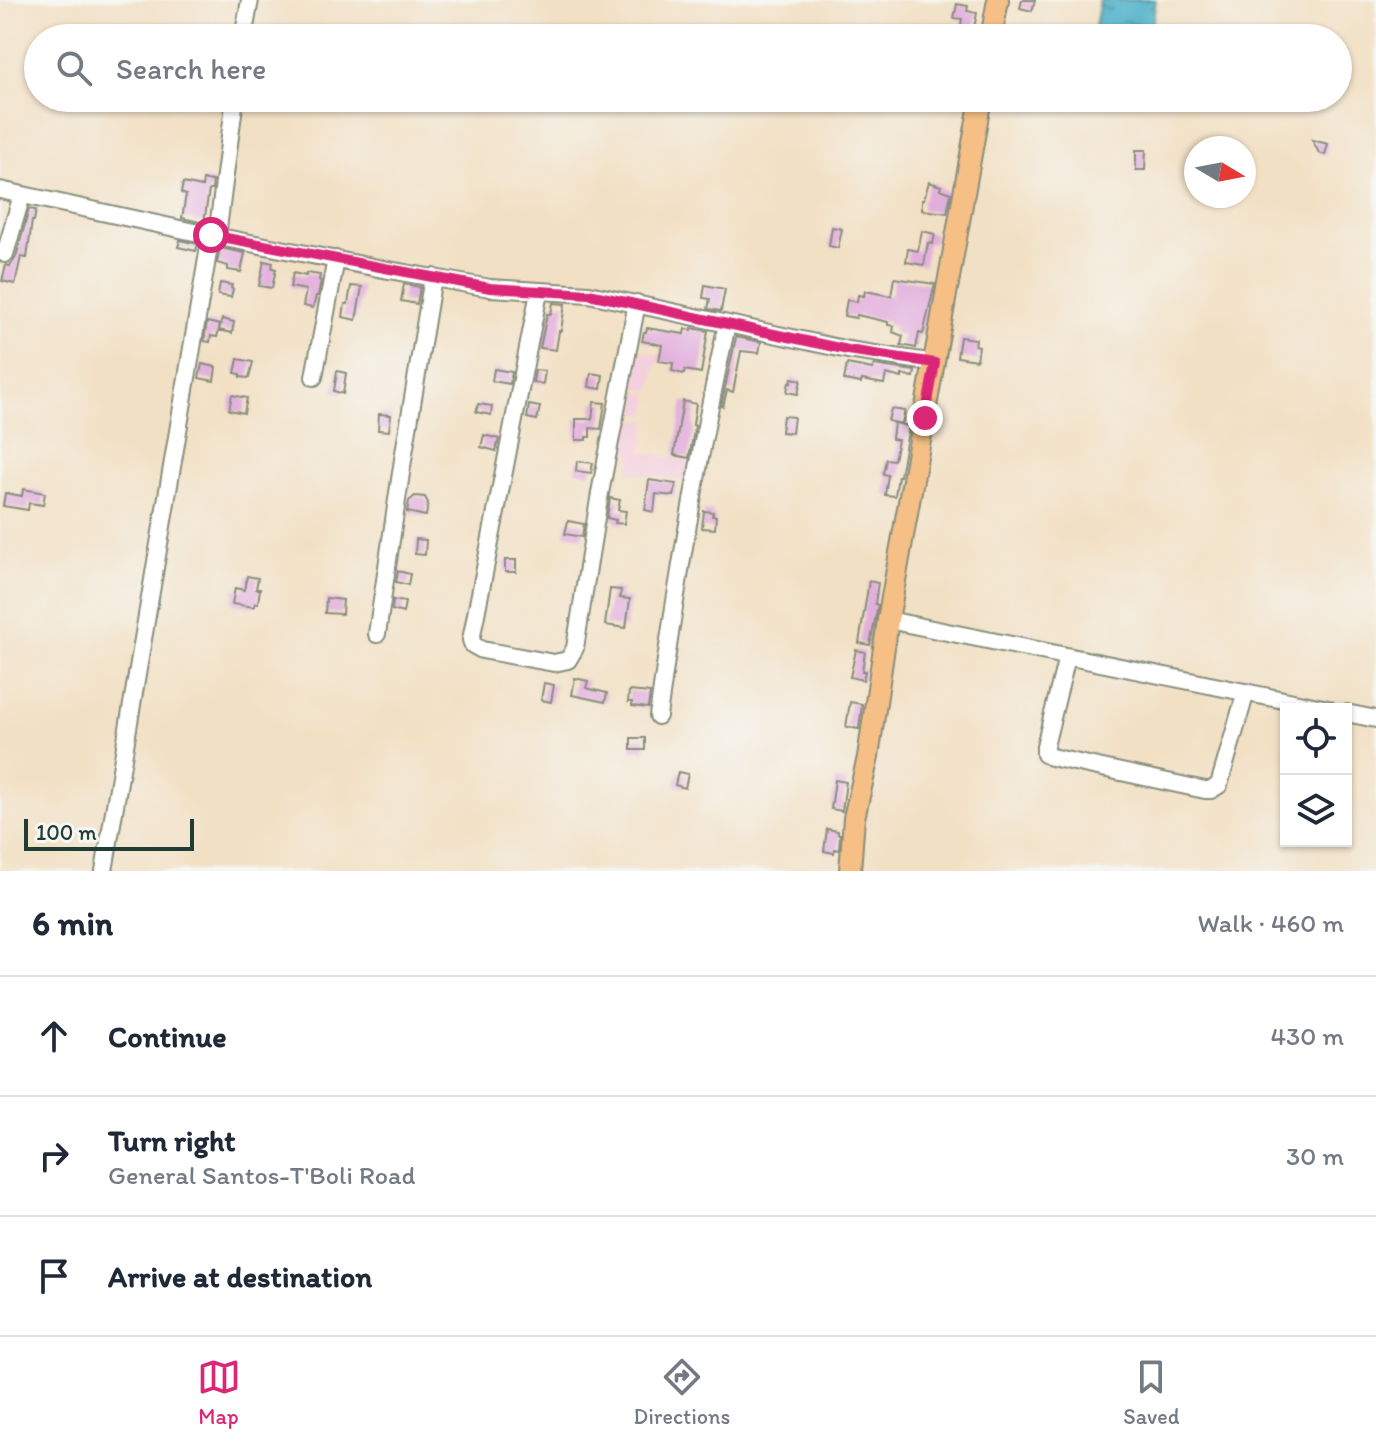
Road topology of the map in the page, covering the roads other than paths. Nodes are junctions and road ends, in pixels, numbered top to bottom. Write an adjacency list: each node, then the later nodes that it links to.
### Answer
1 (250, 0): 3 (street)
2 (998, 0): 4 (main road)
3 (246, 24)
4 (994, 24)
5 (233, 112): 9 (street)
6 (979, 112): 16 (main road)
7 (0, 190): 8 (street)
8 (22, 195): 9 (street); 10 (street)
9 (214, 236): 11 (street); 26 (street)
10 (5, 254)
11 (336, 259): 12 (street); 17 (street)
12 (433, 277): 13 (street); 19 (street)
13 (539, 292): 14 (street); 14 (street)
14 (637, 303): 15 (street)
15 (727, 324): 16 (street); 24 (street)
16 (935, 363): 18 (main road)
17 (314, 377)
18 (888, 620): 20 (street); 27 (main road)
19 (377, 634)
20 (1067, 657): 21 (street); 21 (street)
21 (1246, 692): 22 (street)
22 (1299, 703)
23 (1352, 714): 25 (street)
24 (658, 716)
25 (1376, 719)
26 (104, 871)
27 (850, 871)

